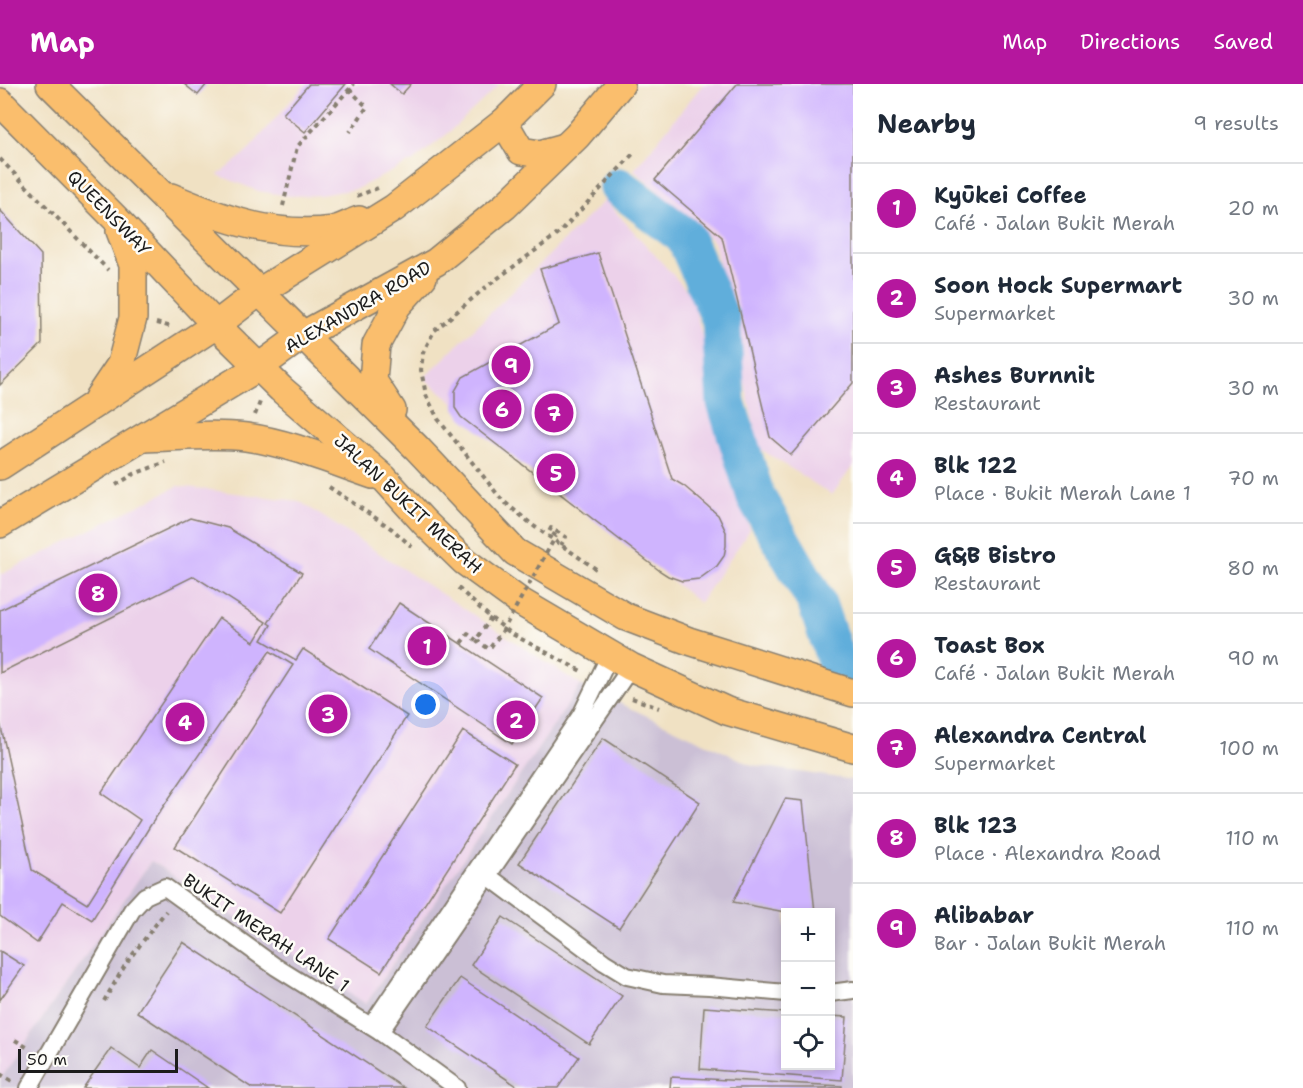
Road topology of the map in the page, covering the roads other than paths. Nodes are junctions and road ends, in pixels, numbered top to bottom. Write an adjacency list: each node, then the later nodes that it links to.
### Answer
1 (50, 84): 7 (main road)
2 (542, 84): 5 (main road)
3 (621, 84): 6 (main road, ALEXANDRA ROAD)
4 (0, 102): 9 (main road, QUEENSWAY)
5 (504, 122): 6 (main road); 8 (main road)
6 (565, 147): 10 (main road, ALEXANDRA ROAD)
7 (159, 191): 8 (main road); 11 (main road)
8 (390, 196): 11 (main road)
9 (116, 219): 12 (main road, QUEENSWAY); 15 (main road)
10 (436, 262): 13 (main road, ALEXANDRA ROAD); 17 (main road)
11 (259, 292): 12 (main road); 13 (main road)
12 (216, 325): 14 (main road, JALAN BUKIT MERAH); 15 (main road)
13 (303, 335): 14 (main road, ALEXANDRA ROAD); 17 (main road)
14 (260, 367): 16 (main road, ALEXANDRA ROAD); 19 (main road, JALAN BUKIT MERAH)
15 (93, 407): 18 (main road)
16 (143, 438): 19 (main road); 20 (main road, ALEXANDRA ROAD)
17 (417, 448): 22 (main road)
18 (0, 466)
19 (384, 478): 21 (main road, JALAN BUKIT MERAH)
20 (0, 524)
21 (620, 661): 23 (main road, JALAN BUKIT MERAH); 24 (street); 24 (street)
22 (853, 693)
23 (853, 748)
24 (484, 872): 26 (street); 28 (street)
25 (853, 990): 27 (street)
26 (781, 992)
27 (835, 992)
28 (375, 1029): 29 (street, BUKIT MERAH LANE 1); 30 (street, BUKIT MERAH LANE 1)
29 (34, 1086)
30 (457, 1088)

